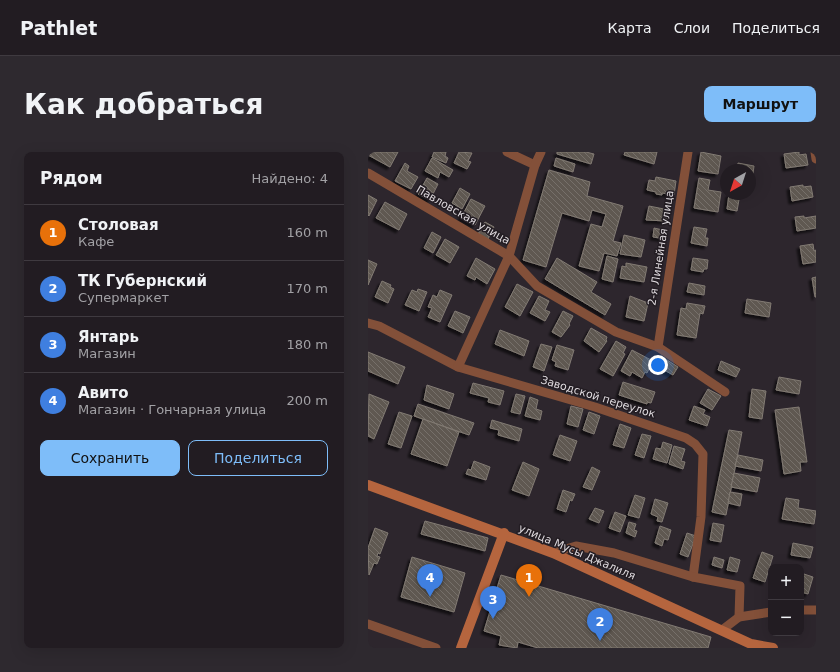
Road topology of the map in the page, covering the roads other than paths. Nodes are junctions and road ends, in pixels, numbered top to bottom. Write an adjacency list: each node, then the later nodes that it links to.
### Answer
1 (507, 152): 6 (street)
2 (541, 152): 6 (street)
3 (688, 152): 10 (street, 2-я Линейная улица)
4 (815, 152): 5 (street)
5 (816, 159)
6 (535, 165): 8 (street)
7 (368, 173): 8 (street, Павловская улица)
8 (509, 256): 10 (street, Павловская улица); 11 (street)
9 (368, 323): 11 (street, Заводской переулок)
10 (658, 347): 12 (street, Павловская улица)
11 (458, 367): 16 (street, Заводской переулок)
12 (725, 392)
13 (368, 485): 14 (street, улица Мусы Джалиля)
14 (504, 534): 15 (street, улица Мусы Джалиля); 24 (street)
15 (553, 553): 16 (street); 22 (street, улица Мусы Джалиля)
16 (693, 577): 20 (street)
17 (804, 610): 18 (street)
18 (816, 610)
19 (768, 612): 20 (street)
20 (739, 617): 22 (street)
21 (368, 624): 23 (street)
22 (722, 630): 25 (street, улица Мусы Джалиля)
23 (436, 648)
24 (461, 648)
25 (773, 648)

